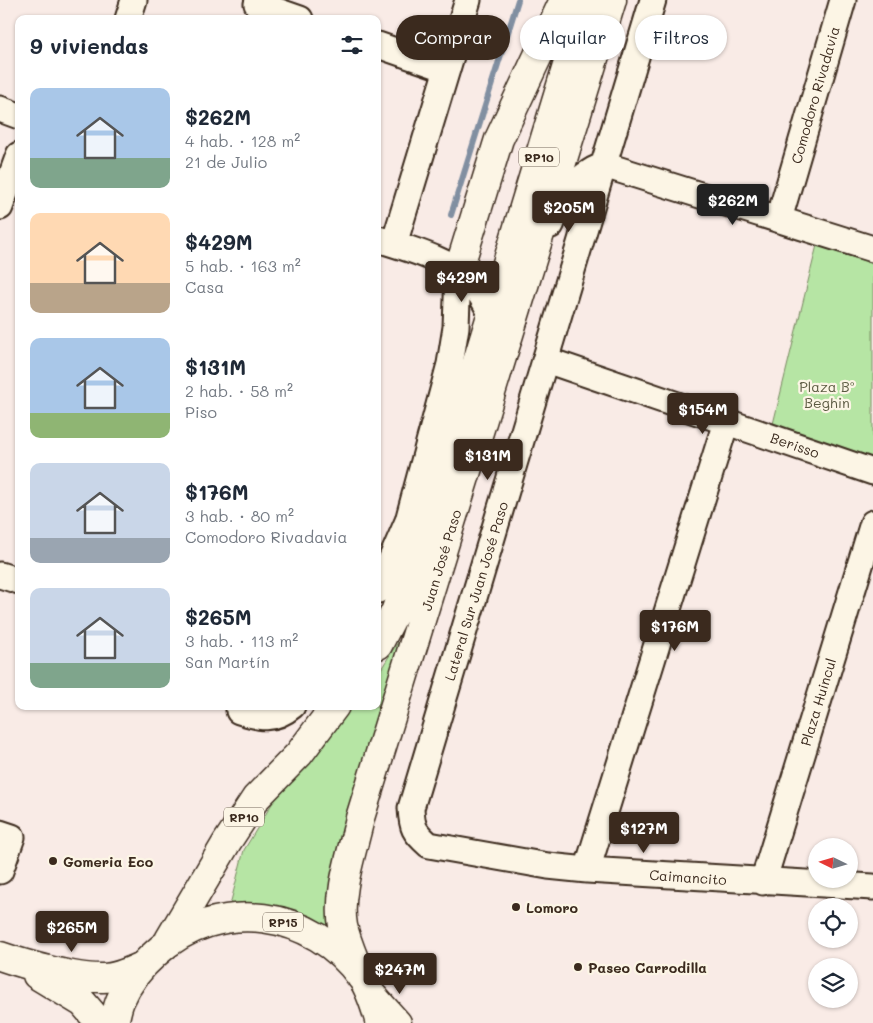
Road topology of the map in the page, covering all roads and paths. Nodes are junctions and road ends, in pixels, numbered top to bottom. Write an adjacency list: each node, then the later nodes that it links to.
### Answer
1 (134, 0): 9 (street)
2 (468, 0): 12 (street)
3 (564, 0): 21 (main road)
4 (587, 0): 23 (main road, Juan José Paso / RP10)
5 (612, 0): 22 (main road, Juan José Paso / RP10)
6 (653, 0): 15 (street, Lateral Sur Juan José Paso)
7 (843, 0): 18 (street, Comodoro Rivadavia)
8 (257, 4): 10 (street)
9 (129, 15)
10 (289, 15)
11 (381, 46): 12 (street)
12 (447, 69): 19 (street)
13 (0, 109): 14 (street)
14 (15, 115)
15 (604, 165): 18 (street); 22 (street); 24 (street, Lateral Sur Juan José Paso)
16 (15, 166): 17 (street)
17 (0, 207)
18 (779, 219): 20 (street)
19 (386, 242): 21 (street)
20 (873, 249)
21 (458, 272): 23 (street); 30 (street)
22 (525, 287): 44 (main road, Juan José Paso / RP10)
23 (491, 313): 31 (main road, Juan José Paso / RP10)
24 (546, 360): 25 (street, Berisso); 35 (street, Lateral Sur Juan José Paso)
25 (726, 422): 26 (street, Berisso); 37 (street)
26 (873, 472)
27 (873, 523): 39 (street, Plaza Huincul)
28 (0, 575): 29 (street)
29 (15, 580)
30 (381, 583)
31 (381, 639)
32 (242, 710): 33 (street)
33 (285, 710)
34 (332, 710): 41 (main road, RP10)
35 (410, 808): 37 (street, Caimancito)
36 (0, 833): 38 (street)
37 (587, 870): 39 (street, Caimancito)
38 (0, 871)
39 (763, 882): 40 (street, Caimancito)
40 (873, 887)
41 (170, 940): 43 (main road, RP15); 44 (main road, RP15)
42 (4, 958): 43 (main road, RP15); 45 (main road, RP15)
43 (140, 967): 46 (main road, RP15)
44 (366, 986): 47 (main road, Juan José Paso / RP15); 48 (main road, RP15)
45 (100, 1023)
46 (114, 1023)
47 (380, 1023)
48 (397, 1023)

